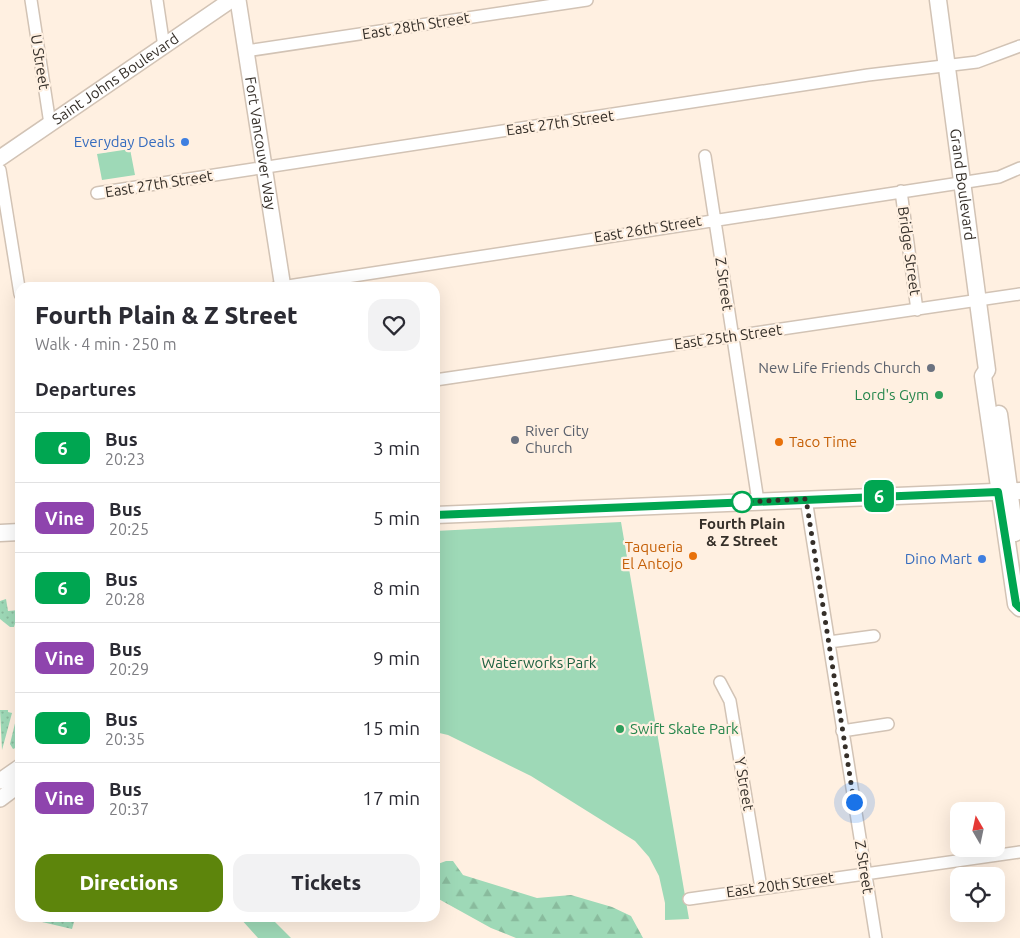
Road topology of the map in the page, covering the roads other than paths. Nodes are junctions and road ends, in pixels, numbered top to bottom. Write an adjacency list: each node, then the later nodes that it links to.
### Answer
1 (31, 0): 11 (street, U Street)
2 (157, 0): 8 (street)
3 (232, 0): 8 (street, Saint Johns Boulevard)
4 (238, 0): 9 (street, Fort Vancouver Way)
5 (587, 0): 9 (street, East 28th Street)
6 (938, 0): 10 (main road, Grand Boulevard)
7 (1020, 46): 10 (street, East 27th Street)
8 (164, 47): 11 (street, Saint Johns Boulevard)
9 (246, 51): 14 (street, Fort Vancouver Way)
10 (946, 66): 14 (street, East 27th Street); 17 (main road, Grand Boulevard)
11 (50, 124): 13 (street, Saint Johns Boulevard)
12 (705, 156): 20 (street, Z Street)
13 (0, 158)
14 (264, 168): 19 (street, East 27th Street); 22 (street, Fort Vancouver Way)
15 (1020, 168): 17 (street, East 26th Street)
16 (0, 170): 21 (street)
17 (961, 182): 18 (street, East 26th Street); 25 (main road, Grand Boulevard)
18 (901, 192): 20 (street, East 26th Street); 26 (street, Bridge Street)
19 (97, 193)
20 (715, 219): 23 (street, East 26th Street); 27 (street, Z Street)
21 (18, 282)
22 (279, 282)
23 (312, 282)
24 (1020, 294): 25 (street, East 25th Street)
25 (978, 301): 26 (street, East 25th Street); 29 (main road, Grand Boulevard)
26 (917, 310): 27 (street, East 25th Street)
27 (732, 336): 28 (street, East 25th Street); 31 (street, Z Street)
28 (440, 379)
29 (1009, 491): 30 (main road); 35 (main road, Grand Boulevard); 36 (main road, Grand Boulevard)
30 (806, 499): 31 (main road); 38 (street, Z Street)
31 (758, 501): 32 (main road)
32 (440, 515)
33 (15, 532): 34 (main road)
34 (0, 533)
35 (1020, 565)
36 (1020, 608)
37 (874, 636): 38 (street)
38 (829, 642): 41 (street, Z Street)
39 (720, 682): 48 (street, Y Street)
40 (888, 724): 41 (street)
41 (842, 731): 47 (street, Z Street)
42 (15, 771): 43 (street)
43 (0, 782)
44 (15, 788): 45 (street)
45 (0, 799)
46 (1020, 852): 47 (street, East 20th Street)
47 (865, 873): 48 (street, East 20th Street); 50 (street, Z Street)
48 (761, 888): 49 (street, East 20th Street)
49 (689, 899)
50 (876, 938)

